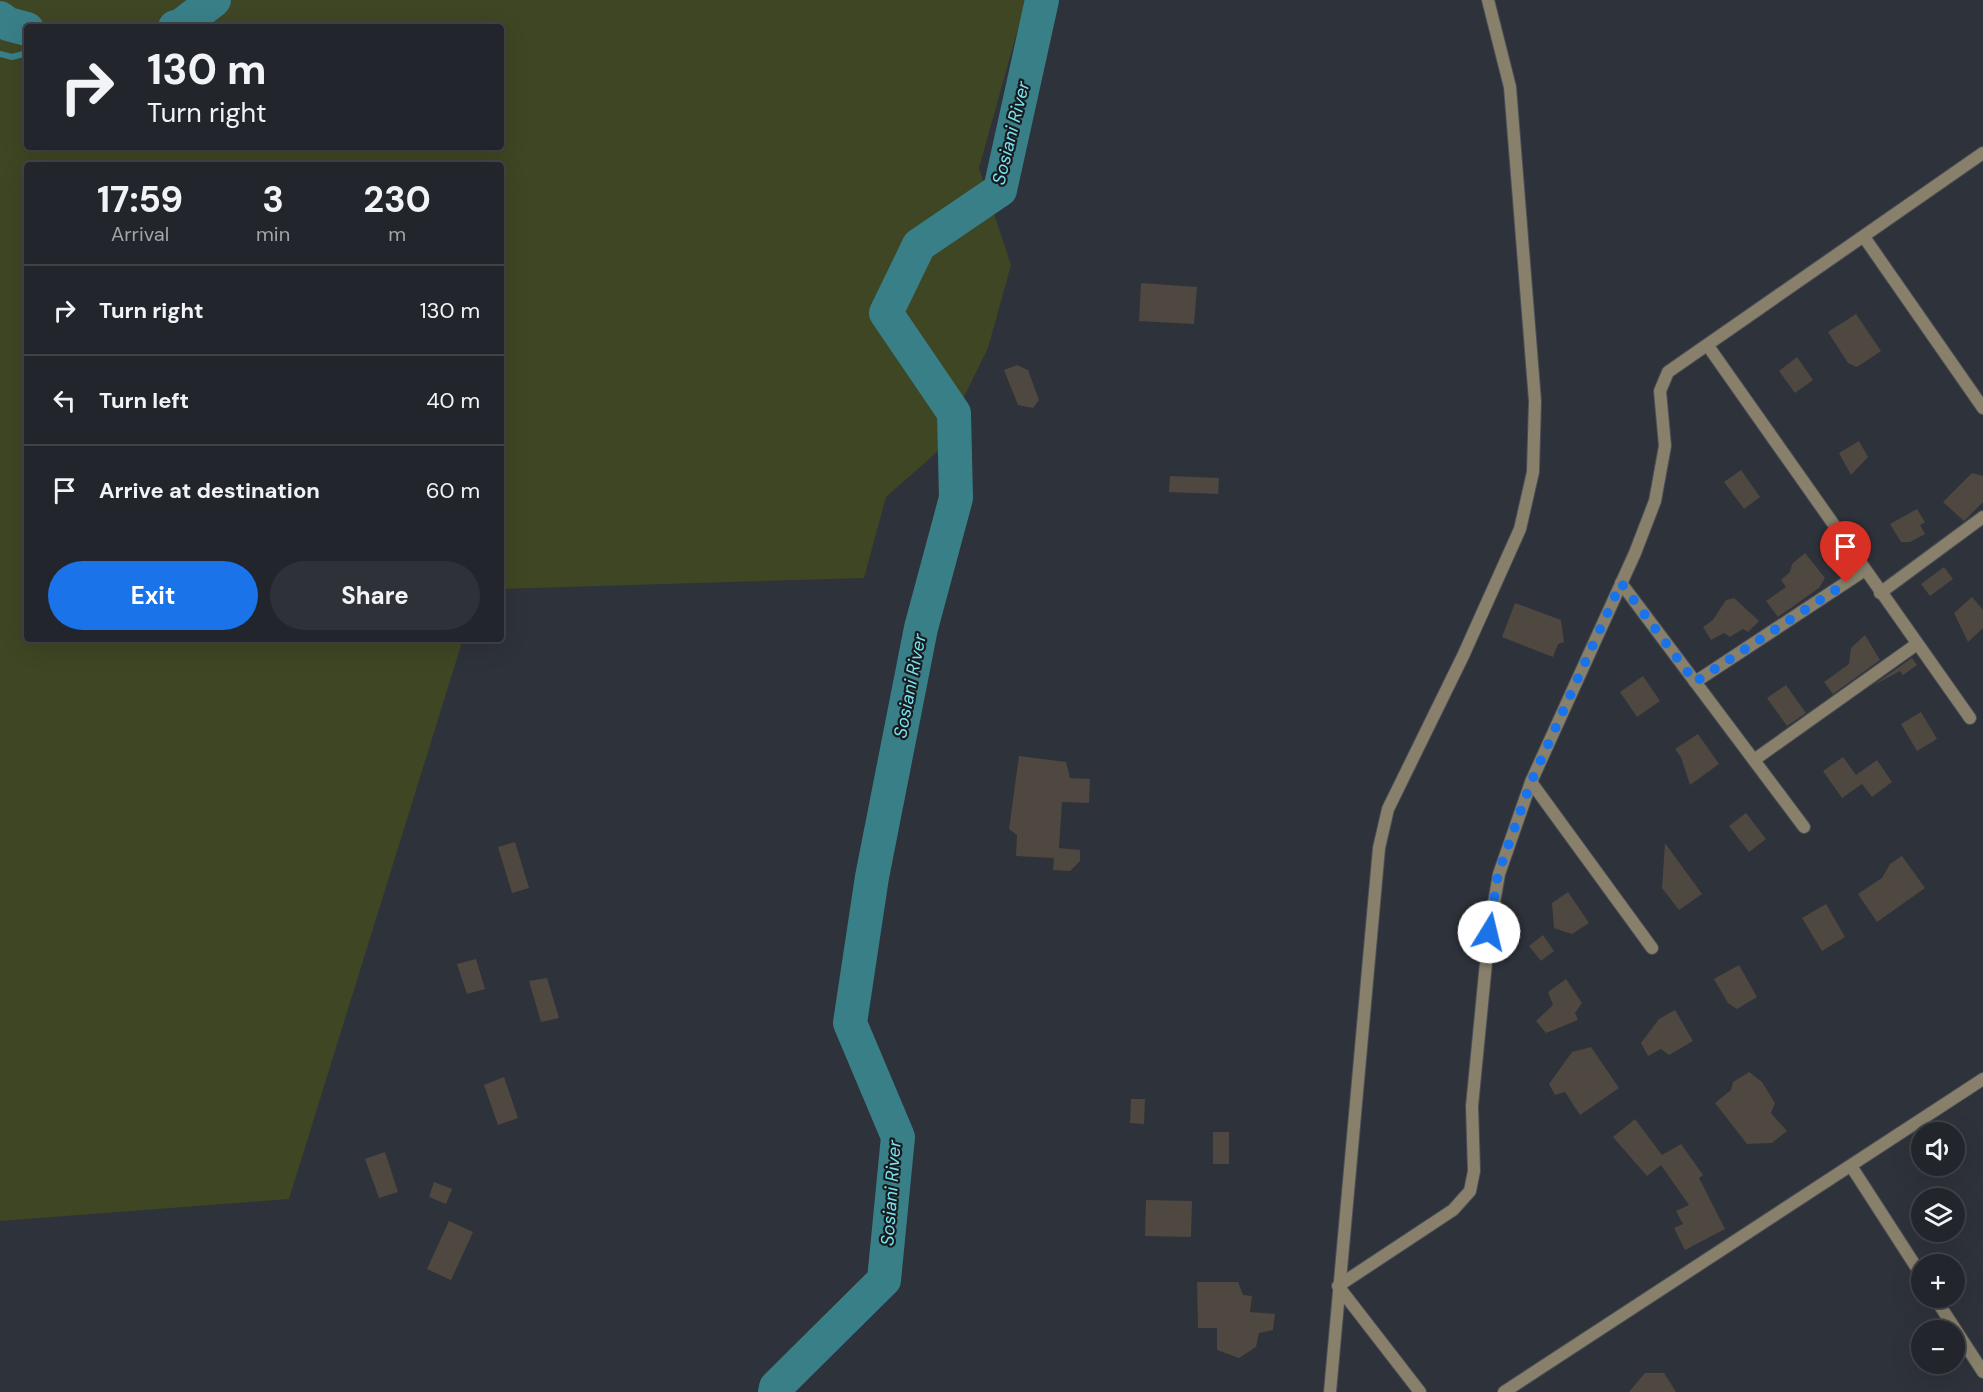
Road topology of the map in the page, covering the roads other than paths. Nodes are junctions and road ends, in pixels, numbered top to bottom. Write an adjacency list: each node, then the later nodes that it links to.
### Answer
1 (1488, 0): 20 (street)
2 (1983, 153): 3 (street)
3 (1864, 237): 4 (street); 5 (street)
4 (1708, 346): 7 (street); 8 (street)
5 (1983, 408)
6 (1983, 517): 9 (street)
7 (1865, 570): 9 (street); 11 (street)
8 (1621, 583): 11 (street); 14 (street)
9 (1880, 593): 10 (street)
10 (1917, 644): 12 (street); 13 (street)
11 (1695, 682): 13 (street)
12 (1970, 718)
13 (1754, 760): 15 (street)
14 (1531, 782): 16 (street); 20 (street)
15 (1804, 827)
16 (1652, 948)
17 (1983, 1079): 18 (street)
18 (1851, 1166): 19 (street); 25 (street)
19 (1911, 1259)
20 (1338, 1286): 23 (street); 24 (street)
21 (1941, 1308): 22 (street)
22 (1983, 1372)
23 (1330, 1392)
24 (1420, 1392)
25 (1504, 1392)

